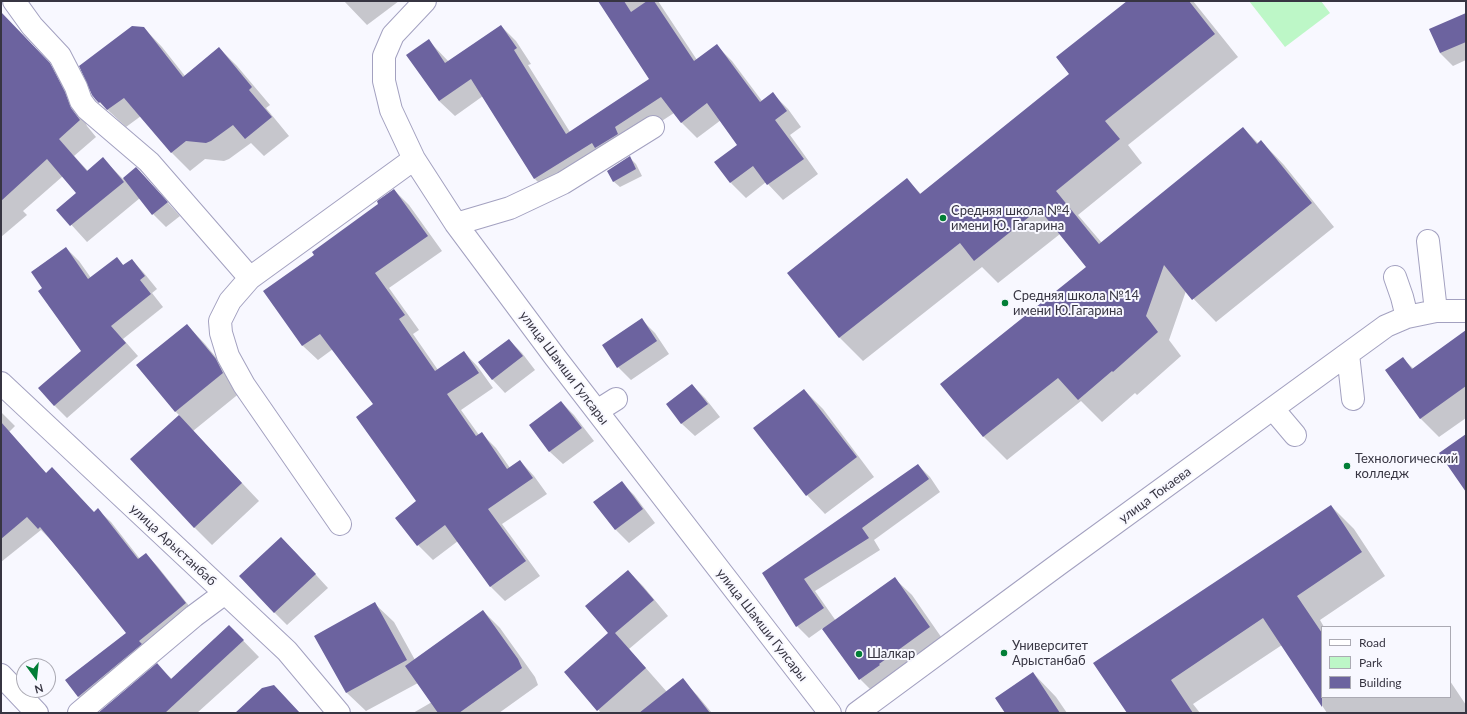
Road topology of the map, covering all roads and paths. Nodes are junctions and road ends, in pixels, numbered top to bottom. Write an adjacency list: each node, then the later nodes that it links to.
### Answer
1 (14, 1): 8 (street)
2 (425, 1): 4 (street, улица Шамши Гулсары)
3 (653, 127): 5 (street)
4 (414, 159): 5 (street, улица Шамши Гулсары); 8 (street)
5 (456, 224): 17 (street, улица Шамши Гулсары)
6 (1428, 241): 9 (street)
7 (1395, 277): 11 (street)
8 (250, 278): 19 (street)
9 (1436, 311): 10 (street, улица Токаева); 11 (street, улица Токаева)
10 (1466, 311)
11 (1407, 317): 12 (street, улица Токаева)
12 (1348, 354): 14 (street); 16 (street, улица Токаева)
13 (1, 383): 20 (street, улица Арыстанбаб)
14 (1354, 398)
15 (616, 399): 17 (street)
16 (1273, 409): 18 (street); 26 (street, улица Токаева)
17 (597, 411): 25 (street, улица Шамши Гулсары)
18 (1295, 435)
19 (340, 524)
20 (225, 593): 23 (street); 24 (street, улица Арыстанбаб)
21 (1, 675): 22 (street)
22 (37, 713)
23 (79, 713)
24 (339, 713)
25 (830, 713)
26 (857, 713)

